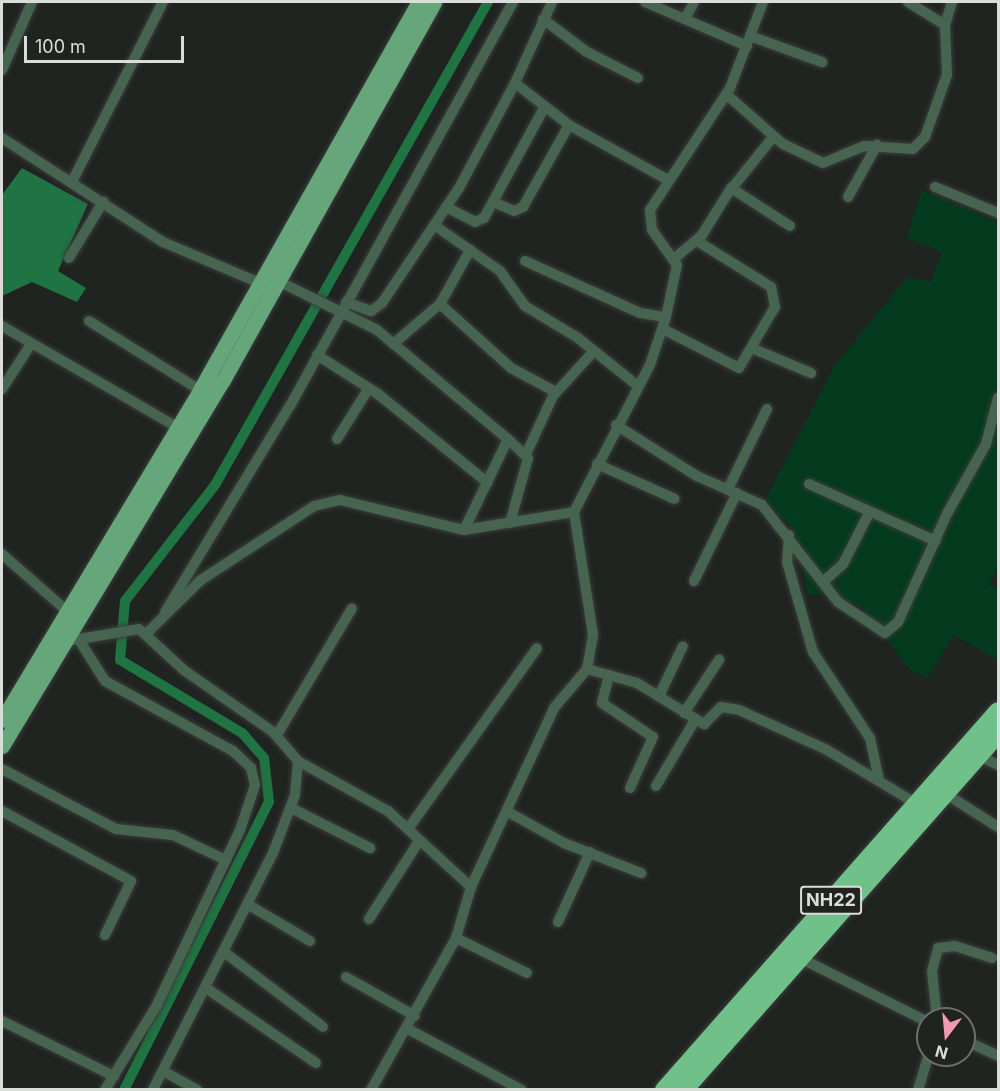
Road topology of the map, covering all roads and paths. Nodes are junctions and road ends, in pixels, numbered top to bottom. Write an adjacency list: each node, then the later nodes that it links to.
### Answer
1 (32, 2): 17 (street)
2 (163, 2): 27 (street)
3 (419, 2): 42 (main road)
4 (434, 2): 42 (main road)
5 (513, 2): 44 (street)
6 (552, 2): 12 (street)
7 (645, 2): 13 (street)
8 (694, 2): 13 (street)
9 (763, 2): 15 (street)
10 (908, 2): 14 (street)
11 (952, 2): 14 (street)
12 (543, 19): 18 (street); 19 (street)
13 (685, 19): 15 (street)
14 (945, 25): 25 (street)
15 (749, 41): 16 (street); 20 (street)
16 (822, 62)
17 (2, 70)
18 (638, 78)
19 (515, 83): 21 (street); 33 (street)
20 (726, 94): 23 (street); 26 (street)
21 (544, 108): 22 (street); 32 (street)
22 (569, 125): 26 (street); 32 (street)
23 (774, 136): 25 (street); 29 (street)
24 (2, 138): 27 (street)
25 (877, 145): 30 (street)
26 (666, 179): 39 (street)
27 (73, 180): 31 (street)
28 (935, 187): 34 (street)
29 (731, 188): 36 (street); 37 (street)
30 (848, 197)
31 (103, 202): 40 (street); 42 (street)
32 (493, 202): 33 (street)
33 (446, 207): 35 (street)
34 (999, 213)
35 (434, 225): 38 (street); 44 (street)
36 (790, 226)
37 (697, 241): 39 (street); 51 (street)
38 (471, 250): 43 (street); 52 (street)
39 (676, 257): 45 (street)
40 (69, 258)
41 (525, 261): 45 (street)
42 (269, 280): 44 (street); 58 (main road); 63 (main road)
43 (440, 304): 50 (street); 59 (street)
44 (341, 306): 50 (street); 53 (street)
45 (666, 317): 48 (street)
46 (89, 321): 58 (street)
47 (2, 326): 49 (street)
48 (663, 329): 51 (street); 55 (street)
49 (31, 344): 57 (street); 63 (street)
50 (393, 344): 65 (street)
51 (754, 349): 54 (street)
52 (594, 351): 55 (street); 59 (street)
53 (317, 355): 56 (street); 83 (street)
54 (811, 373)
55 (638, 386): 62 (street)
56 (369, 388): 64 (street); 68 (street)
57 (2, 389)
58 (200, 390): 63 (main road)
59 (556, 392): 66 (street)
60 (999, 398): 77 (street)
61 (767, 409): 70 (street)
62 (616, 425): 67 (street); 70 (street)
63 (184, 430): 82 (main road); 85 (main road)
64 (337, 439)
65 (508, 439): 66 (street); 68 (street)
66 (527, 452): 74 (street)
67 (597, 464): 71 (street); 73 (street)
68 (488, 483): 75 (street)
69 (809, 484): 72 (street)
70 (732, 491): 76 (street); 79 (street)
71 (675, 499)
72 (870, 511): 77 (street); 80 (street)
73 (574, 512): 74 (street); 90 (street)
74 (510, 523): 75 (street)
75 (464, 530): 83 (street)
76 (789, 535): 80 (street); 104 (street)
77 (936, 541): 80 (street)
78 (2, 554): 82 (street)
79 (694, 581)
80 (823, 582)
81 (352, 608): 98 (street)
82 (67, 611): 85 (main road)
83 (165, 612): 84 (street)
84 (147, 633): 86 (street); 98 (street)
85 (57, 640): 86 (street); 95 (main road); 99 (main road)
86 (81, 643): 117 (street)
87 (683, 646): 92 (street)
88 (537, 648): 113 (street)
89 (719, 660): 94 (street)
90 (588, 669): 91 (street); 111 (street)
91 (609, 675): 92 (street); 106 (street)
92 (659, 696): 94 (street)
93 (999, 711): 108 (highway, NH22)
94 (684, 713): 96 (street)
95 (2, 720)
96 (695, 720): 104 (street); 105 (street)
97 (999, 734): 100 (highway, NH22)
98 (277, 735): 101 (street)
99 (2, 746)
100 (979, 756): 102 (street); 107 (highway, NH22)
101 (298, 761): 109 (street); 113 (street)
102 (999, 765)
103 (2, 769): 117 (street)
104 (879, 780): 108 (street)
105 (656, 786)
106 (630, 788)
107 (946, 794): 112 (street); 127 (highway, NH22)
108 (917, 804): 150 (highway, NH22)
109 (291, 808): 115 (street); 120 (street)
110 (2, 811): 123 (street)
111 (510, 813): 116 (street); 119 (street)
112 (999, 827)
113 (408, 829): 114 (street)
114 (419, 841): 119 (street); 121 (street)
115 (370, 848)
116 (590, 852): 118 (street); 122 (street)
117 (226, 860): 143 (street)
118 (641, 873)
119 (471, 887): 124 (street)
120 (247, 904): 125 (street); 126 (street)
121 (369, 919)
122 (558, 922)
123 (105, 935)
124 (456, 938): 129 (street); 133 (street)
125 (310, 941)
126 (224, 952): 131 (street); 136 (street)
127 (800, 958): 134 (street); 151 (highway, NH22)
128 (992, 958): 132 (street)
129 (527, 973)
130 (346, 977): 133 (street)
131 (206, 988): 140 (street); 142 (street)
132 (936, 1007)
133 (415, 1016): 137 (street)
134 (916, 1016)
135 (2, 1021): 143 (street)
136 (323, 1027)
137 (408, 1029): 148 (street); 149 (street)
138 (976, 1045): 139 (street)
139 (999, 1056)
140 (316, 1063)
141 (926, 1067): 144 (street)
142 (163, 1071): 146 (street); 147 (street)
143 (114, 1076): 145 (street)
144 (920, 1087)
145 (105, 1089)
146 (153, 1089)
147 (197, 1089)
148 (371, 1089)
149 (522, 1089)
150 (663, 1089)
151 (684, 1089)

